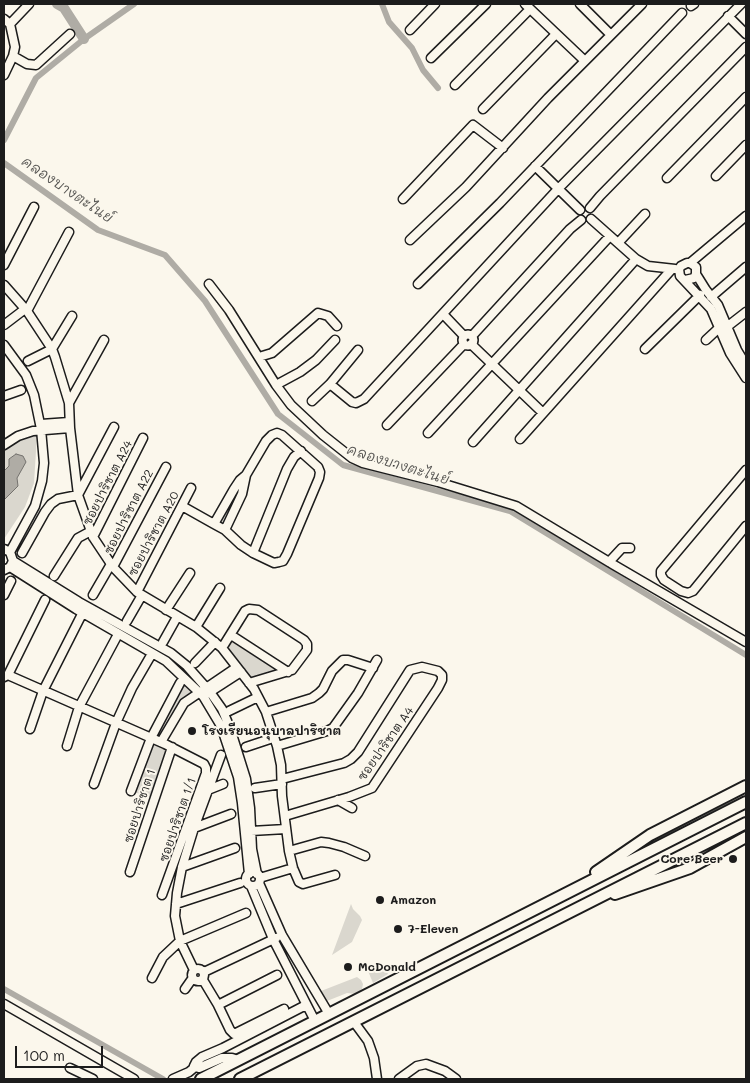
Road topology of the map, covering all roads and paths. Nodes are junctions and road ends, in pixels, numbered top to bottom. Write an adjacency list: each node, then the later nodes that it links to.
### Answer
1 (29, 4): 10 (street)
2 (435, 4): 11 (street)
3 (486, 4): 18 (street)
4 (642, 4): 14 (street)
5 (741, 4): 9 (street)
6 (584, 5): 14 (street)
7 (528, 6): 13 (street); 21 (street)
8 (682, 13): 26 (street)
9 (728, 16): 15 (street); 29 (street)
10 (7, 22): 17 (street)
11 (410, 30)
12 (70, 34): 17 (street)
13 (556, 34): 19 (street); 23 (street)
14 (611, 34): 19 (street)
15 (746, 34)
16 (746, 47): 32 (street)
17 (13, 56): 20 (street)
18 (431, 58)
19 (585, 61): 25 (street)
20 (4, 75)
21 (455, 85)
22 (746, 97): 28 (street)
23 (483, 109)
24 (746, 145): 27 (street)
25 (503, 148): 30 (street); 40 (street)
26 (534, 166): 29 (street); 50 (street)
27 (716, 176)
28 (667, 178)
29 (558, 188): 33 (street); 56 (street)
30 (403, 199)
31 (34, 207): 44 (street)
32 (590, 208): 33 (street); 36 (street)
33 (580, 210): 37 (street)
34 (645, 214): 41 (street)
35 (746, 216): 43 (street)
36 (591, 219): 37 (street); 39 (street)
37 (581, 220): 63 (street)
38 (69, 232): 54 (street)
39 (610, 236): 41 (street); 72 (street)
40 (410, 240)
41 (618, 243): 42 (street)
42 (636, 258): 46 (street); 76 (street)
43 (690, 263): 46 (street); 47 (street)
44 (4, 265)
45 (746, 267): 53 (street)
46 (675, 269): 48 (street); 81 (street)
47 (696, 274): 48 (street); 53 (street)
48 (686, 280): 52 (street)
49 (209, 284): 69 (street)
50 (418, 284)
51 (4, 285): 54 (street)
52 (700, 295): 60 (street); 67 (street)
53 (711, 297): 60 (street)
54 (26, 310): 58 (street); 66 (street)
55 (746, 312): 60 (street)
56 (443, 314): 63 (street); 74 (street)
57 (72, 316): 66 (street)
58 (4, 325)
59 (337, 326): 69 (street)
60 (724, 326): 64 (street); 71 (street); 73 (street)
61 (104, 340): 80 (street)
62 (335, 340): 75 (street)
63 (468, 340): 72 (street); 83 (street)
64 (706, 340)
65 (4, 345): 85 (street)
66 (52, 349): 70 (street); 80 (street)
67 (645, 349)
68 (358, 350): 74 (street)
69 (259, 358): 75 (street)
70 (28, 361)
71 (745, 362)
72 (491, 364): 76 (street); 86 (street)
73 (746, 378)
74 (330, 384): 79 (street)
75 (276, 385): 106 (street)
76 (518, 389): 81 (street); 89 (street)
77 (21, 390): 78 (street)
78 (4, 396)
79 (312, 401)
80 (69, 403): 82 (street)
81 (543, 414): 88 (street)
82 (70, 425): 85 (street); 96 (street)
83 (387, 425)
84 (114, 426): 96 (street)
85 (41, 427): 90 (street); 103 (street)
86 (428, 432)
87 (143, 438): 101 (street, ซอยปาริชาต A24)
88 (520, 439)
89 (473, 442)
90 (4, 445)
91 (301, 451): 94 (street); 105 (street); 105 (street)
92 (166, 466): 108 (street, ซอยปาริชาต A22)
93 (746, 470): 99 (street)
94 (246, 475): 98 (street); 100 (street)
95 (192, 488): 97 (street, ซอยปาริชาต A20)
96 (78, 495): 101 (street); 104 (street)
97 (182, 506): 98 (street); 113 (street, ซอยปาริชาต A20)
98 (214, 524): 100 (street)
99 (746, 526)
100 (225, 530): 105 (street)
101 (92, 534): 108 (street); 110 (street)
102 (630, 548): 106 (street)
103 (7, 550): 107 (street)
104 (22, 553)
105 (253, 553)
106 (609, 562): 126 (street)
107 (9, 566): 138 (street)
108 (112, 566): 113 (street); 115 (street, ซอยปาริชาต A22)
109 (190, 573): 117 (street)
110 (54, 576)
111 (11, 581): 114 (street)
112 (220, 588): 121 (street)
113 (139, 594): 117 (street); 120 (street, ซอยปาริชาต A20)
114 (4, 595)
115 (93, 595)
116 (45, 600): 134 (street)
117 (166, 610): 119 (street)
118 (81, 616): 137 (street)
119 (177, 616): 121 (street); 124 (street)
120 (127, 621)
121 (196, 627): 125 (street)
122 (231, 635): 127 (street); 133 (street); 133 (street)
123 (116, 638): 140 (street)
124 (164, 642)
125 (215, 642): 127 (street); 130 (street)
126 (746, 642)
127 (222, 648): 132 (street)
128 (150, 656): 143 (street)
129 (377, 660): 131 (street)
130 (195, 663)
131 (372, 668): 142 (street); 149 (street)
132 (239, 669): 136 (street); 138 (street, ซอยปาริชาต 1)
133 (288, 672): 136 (street)
134 (6, 676): 137 (street, ซอยปาริชาต 1/1)
135 (180, 683): 145 (street)
136 (249, 683): 139 (street)
137 (43, 691): 140 (street, ซอยปาริชาต 1/1); 144 (street)
138 (205, 692): 147 (street, ซอยปาริชาต 1); 168 (street); 179 (street)
139 (258, 697): 141 (street); 142 (street)
140 (79, 707): 143 (street, ซอยปาริชาต 1/1); 148 (street)
141 (229, 711)
142 (266, 712): 146 (street)
143 (116, 722): 145 (street, ซอยปาริชาต 1/1); 153 (street)
144 (30, 729)
145 (152, 738): 147 (street, ซอยปาริชาต 1/1); 158 (street)
146 (273, 738): 149 (street); 150 (street)
147 (166, 744): 178 (street, ซอยปาริชาต 1); 184 (street, ซอยปาริชาต 1/1)
148 (67, 746)
149 (277, 746): 152 (street)
150 (246, 747)
151 (221, 755): 157 (street)
152 (282, 781): 156 (street); 159 (street, ซอยปาริชาต A4); 163 (street)
153 (94, 784)
154 (223, 784): 157 (street)
155 (746, 786): 166 (main road)
156 (255, 788)
157 (208, 790): 165 (street)
158 (131, 791)
159 (338, 800): 161 (street); 163 (street, ซอยปาริชาต A4)
160 (746, 802): 170 (main road)
161 (352, 808)
162 (231, 814): 165 (street)
163 (285, 816): 167 (street)
164 (746, 823): 172 (main road)
165 (194, 828): 176 (street)
166 (666, 828): 170 (main road); 183 (main road)
167 (286, 829): 168 (street); 173 (street)
168 (252, 832): 181 (street)
169 (746, 837): 175 (main road)
170 (672, 840): 183 (main road)
171 (235, 848): 176 (street)
172 (697, 848): 175 (main road); 186 (main road)
173 (289, 850): 174 (street); 177 (street)
174 (365, 856)
175 (704, 860): 186 (main road)
176 (182, 867): 185 (street)
177 (293, 868): 180 (street); 181 (street)
178 (130, 872)
179 (249, 874): 181 (street); 181 (street)
180 (334, 875)
181 (257, 880): 188 (street); 189 (street)
182 (240, 883): 185 (street)
183 (565, 894): 200 (main road)
184 (162, 895)
185 (176, 904): 190 (street)
186 (575, 908): 202 (main road)
187 (246, 913): 190 (street)
188 (282, 935): 189 (street); 200 (street)
189 (274, 939): 193 (street); 198 (street)
190 (180, 941): 191 (street); 194 (street)
191 (193, 974): 193 (street); 193 (street); 195 (street)
192 (277, 975): 197 (street)
193 (203, 976): 197 (street)
194 (152, 978)
195 (185, 990)
196 (4, 1004): 208 (street)
197 (218, 1005): 199 (street)
198 (306, 1005): 201 (street); 204 (street)
199 (284, 1009)
200 (328, 1014): 201 (main road)
201 (315, 1021): 203 (main road)
202 (354, 1022): 210 (main road); 211 (street)
203 (238, 1060): 204 (street); 209 (main road)
204 (195, 1067): 206 (street)
205 (70, 1068): 207 (street)
206 (177, 1078)
207 (93, 1079)
208 (134, 1079)
209 (201, 1079)
210 (240, 1079)
211 (377, 1079)
212 (399, 1079): 213 (street)
213 (456, 1079)

